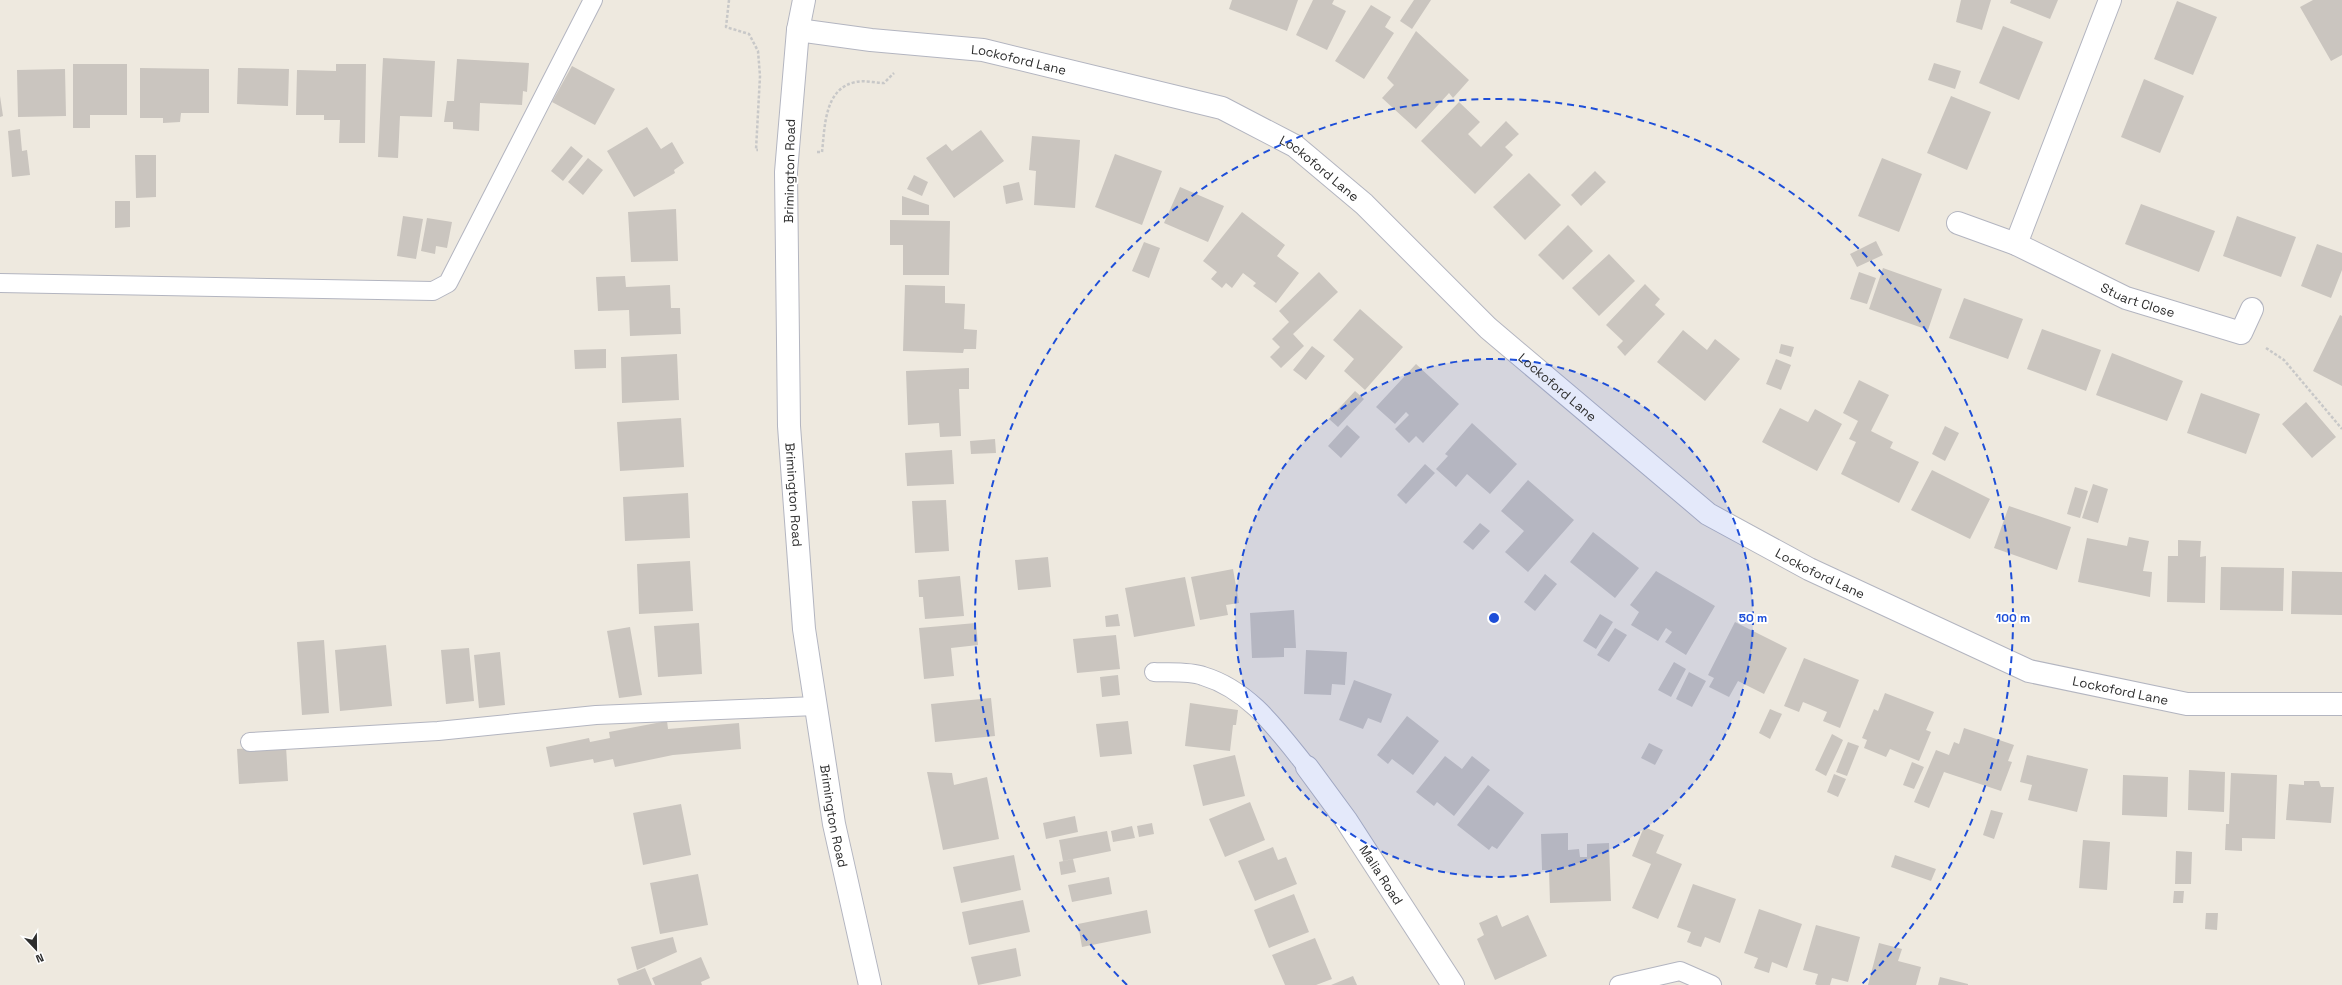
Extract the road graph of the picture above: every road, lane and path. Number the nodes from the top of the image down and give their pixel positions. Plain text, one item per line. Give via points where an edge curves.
1 (593, 0) edge
2 (730, 0) edge
3 (804, 0) edge
4 (2110, 0) edge
5 (798, 30) junction
6 (884, 83) dead end
7 (756, 150) dead end
8 (822, 152) dead end
9 (1958, 223) dead end
10 (2016, 244) junction
11 (0, 283) edge
12 (2252, 309) dead end
13 (2241, 333) junction
14 (2342, 430) edge
15 (1154, 672) dead end
16 (2342, 704) edge
17 (816, 706) junction
18 (250, 742) dead end
19 (1307, 768) joint
20 (870, 985) edge
21 (1453, 985) edge
22 (1619, 985) edge
23 (1712, 985) edge

1 - 11 lane via 448,283 434,291
2 - 7 path via 726,27 749,34 758,51 760,76
3 - 5 street, Brimington Road
4 - 10 street
5 - 16 street, Lockoford Lane via 871,40 983,50 1222,108 1295,146 1364,204 1488,328 1708,514 1809,569 2029,671 2187,704
5 - 17 street, Brimington Road via 786,172 789,426 804,629
6 - 8 path via 855,82 834,94 826,114
9 - 10 street, Stuart Close
10 - 13 street, Stuart Close via 2126,298
12 - 13 street
13 - 14 path via 2284,360
15 - 19 lane via 1202,675 1241,693 1272,723
17 - 18 lane via 596,716 438,731
17 - 20 street, Brimington Road via 834,824
19 - 21 street, Malia Road via 1346,820
22 - 23 lane via 1680,970

